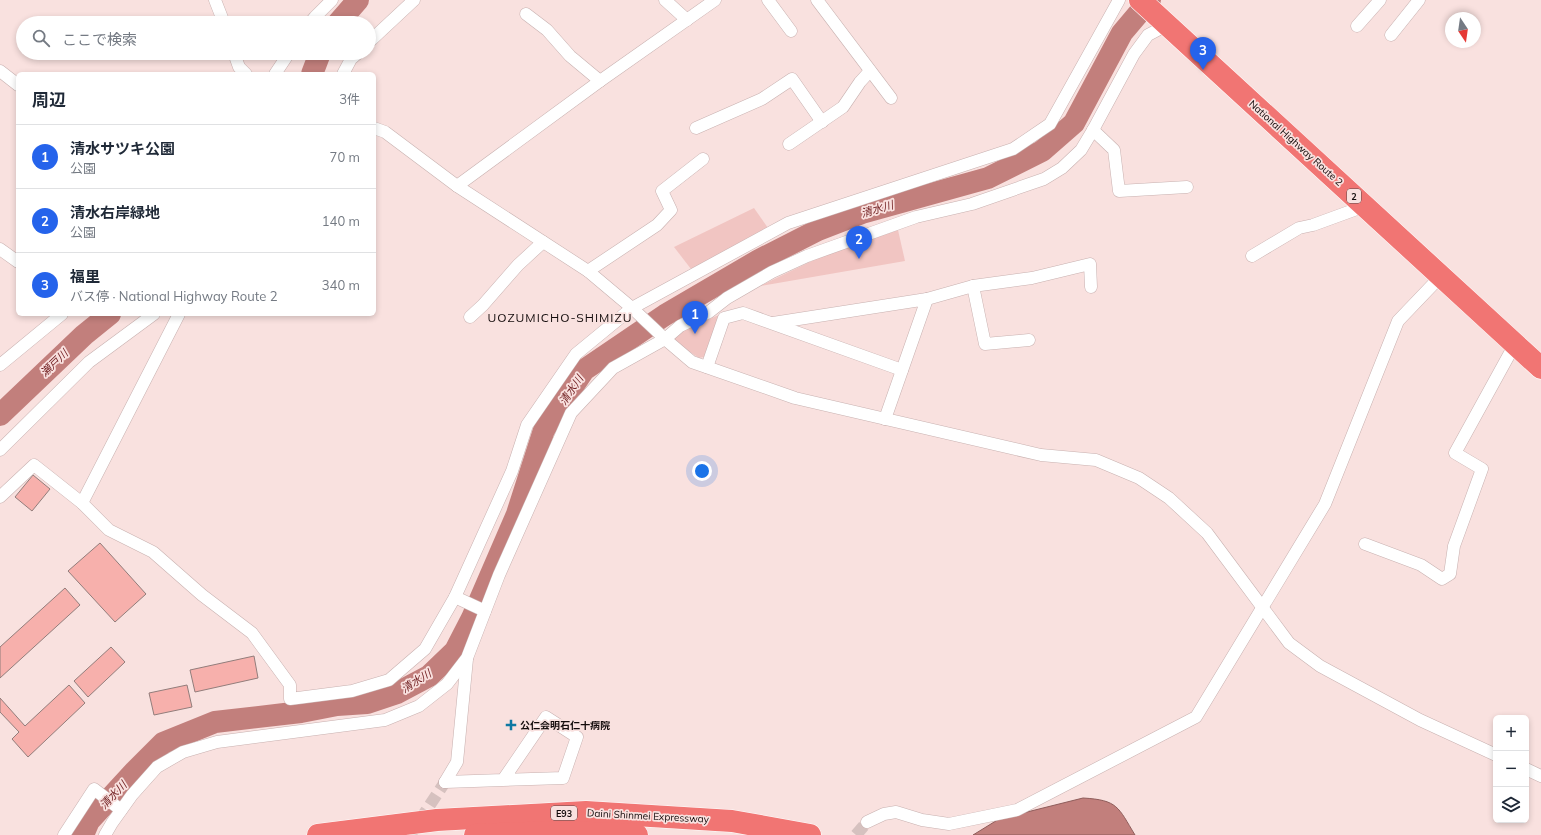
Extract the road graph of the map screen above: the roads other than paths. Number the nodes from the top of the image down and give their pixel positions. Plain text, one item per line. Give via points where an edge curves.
1 (216, 0) edge
2 (332, 0) edge
3 (414, 0) edge
4 (665, 0) edge
5 (715, 0) edge
6 (768, 0) edge
7 (817, 0) edge
8 (1119, 0) edge
9 (1140, 0) edge
10 (1380, 0) edge
11 (1419, 0) edge
12 (526, 14) dead end
13 (222, 16) edge
14 (317, 16) edge
15 (687, 20) junction
16 (1167, 25) junction
17 (1357, 26) dead end
18 (791, 31) dead end
19 (376, 35) edge
20 (1391, 35) dead end
21 (236, 60) edge
22 (284, 60) edge
23 (350, 60) edge
24 (0, 71) edge
25 (870, 71) junction
26 (244, 72) edge
27 (276, 72) edge
28 (344, 72) edge
29 (600, 81) junction
30 (16, 83) edge
31 (891, 98) dead end
32 (822, 122) junction
33 (696, 128) dead end
34 (376, 129) edge
35 (1093, 130) junction
36 (789, 144) dead end
37 (703, 159) dead end
38 (457, 186) junction
39 (1188, 187) dead end
40 (1365, 206) junction
41 (543, 242) junction
42 (0, 249) edge
43 (1252, 256) dead end
44 (16, 261) edge
45 (588, 271) junction
46 (1441, 276) junction
47 (973, 286) junction
48 (1092, 287) dead end
49 (927, 299) junction
50 (632, 308) junction
51 (60, 316) edge
52 (151, 316) edge
53 (178, 316) edge
54 (470, 317) dead end
55 (773, 323) junction
56 (665, 339) junction
57 (1029, 340) dead end
58 (1515, 344) junction
59 (0, 365) edge
60 (707, 367) junction
61 (1541, 368) edge
62 (902, 370) junction
63 (885, 419) junction
64 (0, 450) edge
65 (0, 496) edge
66 (82, 503) junction
67 (1365, 544) dead end
68 (455, 597) junction
69 (1263, 608) junction
70 (485, 611) junction
71 (467, 658) junction
72 (1493, 754) edge
73 (1529, 770) edge
74 (1541, 776) edge
75 (503, 780) junction
76 (121, 810) junction
77 (867, 822) tunnel mouth
78 (64, 835) edge
79 (105, 835) edge
80 (318, 835) edge
81 (475, 835) edge
82 (637, 835) edge
83 (810, 835) edge

1 - 13 street
2 - 14 street
3 - 19 street
4 - 15 street
5 - 15 street
6 - 18 street
7 - 25 street
8 - 50 street via 1050,124 1013,149 788,223
9 - 16 highway, National Highway Route 2 / 2
10 - 17 street
11 - 20 street
12 - 29 street via 547,30 570,56
15 - 29 street
16 - 35 street via 1148,34 1134,54
16 - 40 highway, National Highway Route 2 / 2
21 - 26 street
22 - 27 street
23 - 28 street
24 - 30 street
25 - 31 street
25 - 32 street via 843,108
29 - 38 street
32 - 33 street via 792,79 762,99
32 - 36 street
34 - 38 street via 385,132
35 - 39 street via 1114,150 1119,190
35 - 56 street via 1067,164 1044,179 972,204 916,218 807,256 772,272 727,298 709,312 680,326
37 - 45 street via 662,191 671,210 657,225
38 - 41 street
40 - 43 street via 1299,228
40 - 46 highway, National Highway Route 2 / 2
41 - 45 street
41 - 54 street
42 - 44 street
45 - 50 street
46 - 58 highway, National Highway Route 2 / 2
46 - 69 street via 1398,321 1325,504
47 - 48 street via 1032,278 1090,264
47 - 49 street
47 - 57 street via 985,344
49 - 55 street
49 - 62 street
50 - 56 street
50 - 68 street via 576,354 527,425 512,471
51 - 59 street
52 - 64 street via 89,362
53 - 66 street
55 - 60 street via 742,313 724,318
55 - 62 street
56 - 60 street via 692,362
56 - 70 street via 613,368 571,413
58 - 61 highway, National Highway Route 2 / 2
58 - 67 street via 1455,453 1482,469 1454,546 1450,574 1442,579 1421,565
60 - 63 street via 795,398
62 - 63 street
63 - 69 street via 1041,455 1096,460 1139,478 1169,498 1207,533
65 - 66 street via 34,465
66 - 68 street via 109,530 154,552 202,595 252,633 290,685 290,699 352,691 389,680 425,649
68 - 70 street
69 - 72 street via 1289,643 1320,666 1420,720
69 - 77 street via 1196,717 1017,810 949,824 922,820 896,812 884,814
70 - 71 street
71 - 75 street via 457,762 445,782
71 - 76 street via 447,684 419,706 385,720 217,742 184,752 157,767
73 - 74 street
75 - 75 street via 564,778 576,737 546,717
76 - 78 street via 94,789
76 - 79 street
80 - 83 highway, Daini Shinmei Expressway / E93 via 437,820 586,812 732,821
81 - 82 highway, Daini Shinmei Expressway / E93 via 593,832

